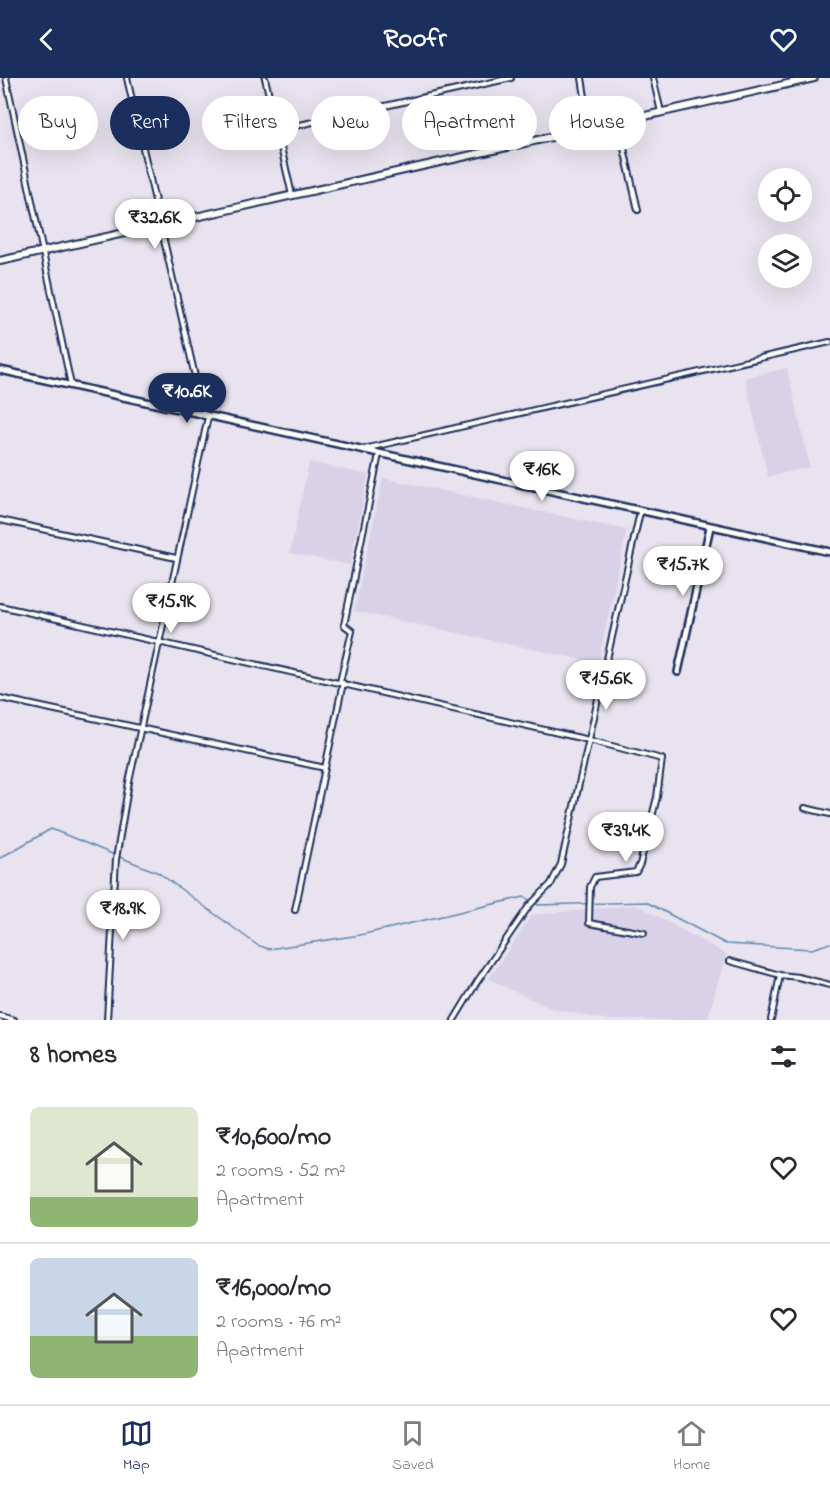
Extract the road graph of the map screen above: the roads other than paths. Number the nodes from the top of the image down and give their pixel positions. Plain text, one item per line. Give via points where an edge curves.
1 (6, 78) edge
2 (127, 78) edge
3 (265, 78) edge
4 (511, 78) edge
5 (582, 78) edge
6 (653, 78) edge
7 (814, 78) edge
8 (269, 96) edge
9 (585, 96) edge
10 (661, 112) junction
11 (646, 115) edge
12 (299, 125) edge
13 (549, 137) edge
14 (282, 150) edge
15 (624, 150) edge
16 (292, 195) junction
17 (638, 210) dead end
18 (160, 225) junction
19 (44, 252) junction
20 (0, 261) edge
21 (830, 342) edge
22 (0, 370) edge
23 (72, 386) junction
24 (206, 416) junction
25 (361, 450) junction
26 (379, 454) junction
27 (640, 512) junction
28 (0, 520) edge
29 (710, 527) junction
30 (830, 552) edge
31 (176, 558) junction
32 (0, 606) edge
33 (159, 642) junction
34 (678, 672) dead end
35 (342, 683) junction
36 (0, 698) edge
37 (140, 729) junction
38 (589, 740) junction
39 (325, 768) junction
40 (805, 808) dead end
41 (830, 814) edge
42 (295, 910) dead end
43 (644, 933) dead end
44 (730, 961) dead end
45 (780, 975) junction
46 (830, 985) edge
47 (0, 1016) edge
48 (14, 1020) edge
49 (107, 1020) edge
50 (454, 1020) edge
51 (771, 1020) edge

1 - 19 street
2 - 18 street
3 - 8 street
4 - 12 street
5 - 9 street
6 - 10 street
7 - 10 main road
10 - 11 main road
13 - 16 main road
14 - 16 street
15 - 17 street
16 - 18 main road
18 - 19 main road
18 - 24 street
19 - 20 main road
19 - 23 street
21 - 25 street
22 - 23 street
23 - 24 street
24 - 25 street
24 - 31 street
25 - 26 street
26 - 27 street
26 - 35 street via 344,625 352,631
27 - 29 street
27 - 38 street
28 - 31 street
29 - 30 street
29 - 34 street
31 - 33 street
32 - 33 street
33 - 35 street
33 - 37 street
35 - 38 street
35 - 39 street
36 - 37 street
37 - 39 street
37 - 49 street via 116,859
38 - 43 street via 662,759 657,797 636,872 595,877 590,886 589,923
38 - 50 street via 561,864
39 - 42 street
40 - 41 street
44 - 45 street
45 - 46 street
45 - 51 street
47 - 48 street

